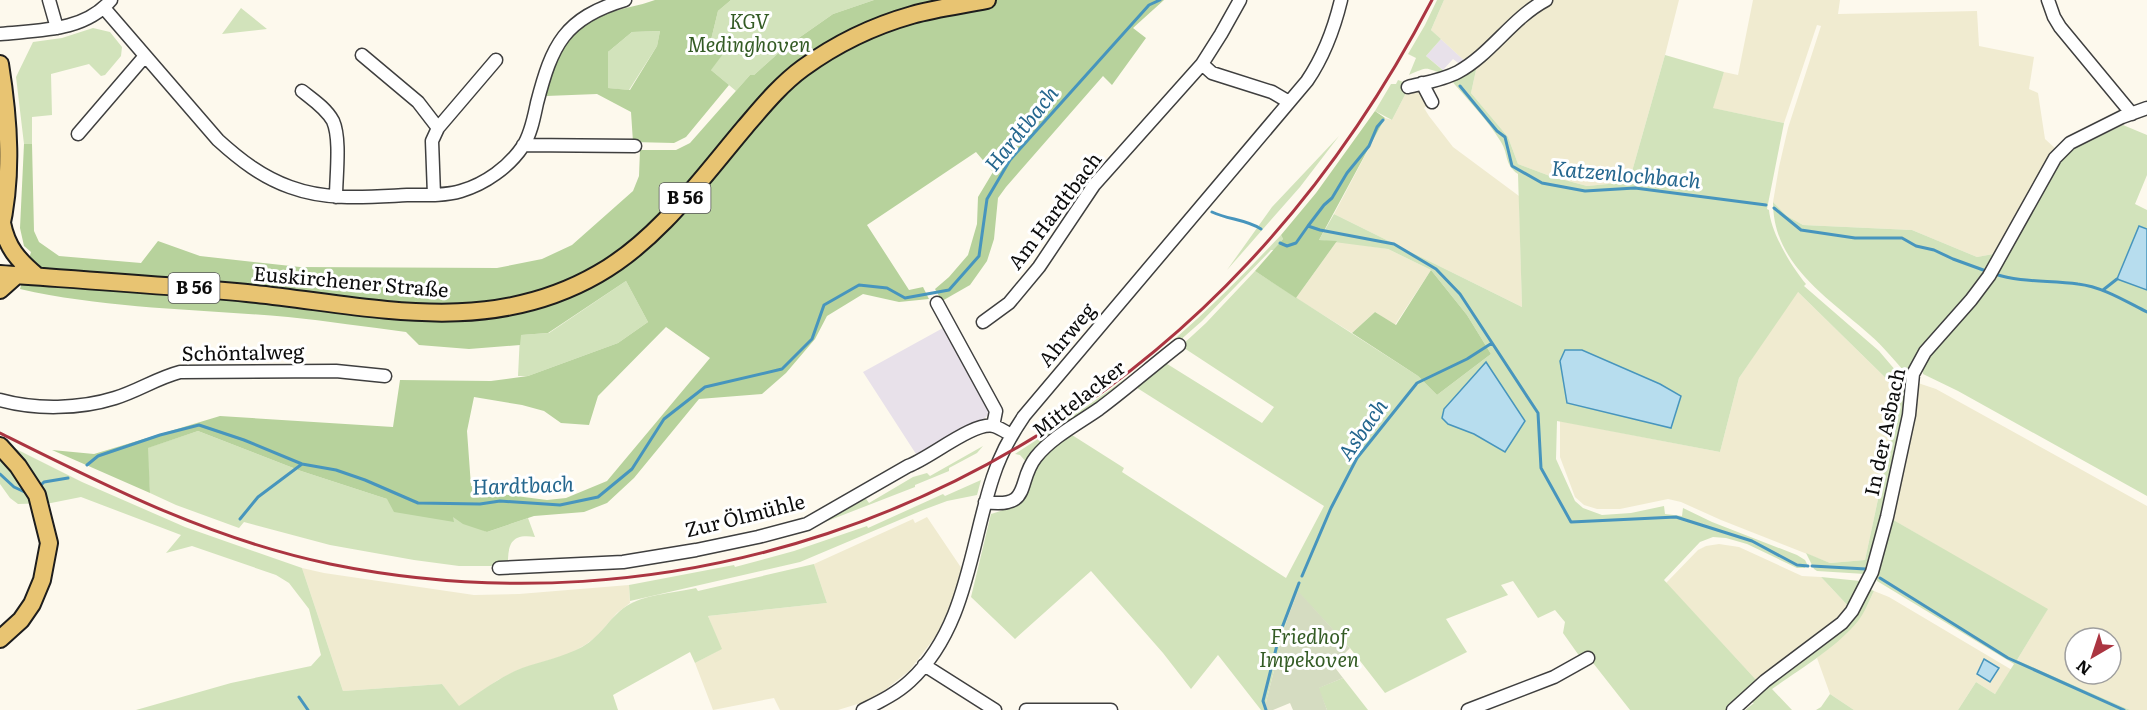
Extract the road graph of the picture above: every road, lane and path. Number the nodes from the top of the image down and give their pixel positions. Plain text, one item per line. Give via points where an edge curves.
1 (49, 0) edge
2 (625, 0) edge
3 (987, 0) edge
4 (1240, 0) edge
5 (1341, 0) edge
6 (1546, 0) edge
7 (2048, 0) edge
8 (107, 4) edge
9 (57, 28) junction
10 (0, 34) edge
11 (362, 55) dead end
12 (145, 56) junction
13 (496, 60) dead end
14 (0, 64) edge
15 (1202, 64) junction
16 (1422, 83) junction
17 (1407, 87) dead end
18 (302, 91) dead end
19 (1289, 102) junction
20 (1432, 102) dead end
21 (2147, 108) edge
22 (2132, 114) junction
23 (438, 128) junction
24 (78, 134) dead end
25 (524, 145) junction
26 (635, 146) dead end
27 (434, 195) junction
28 (336, 197) junction
29 (1, 227) edge
30 (0, 274) edge
31 (18, 274) junction
32 (38, 276) junction
33 (0, 290) edge
34 (937, 303) dead end
35 (983, 322) dead end
36 (1179, 345) dead end
37 (385, 376) dead end
38 (0, 400) edge
39 (993, 426) junction
40 (1011, 435) junction
41 (0, 447) edge
42 (985, 502) junction
43 (499, 567) dead end
44 (0, 639) edge
45 (1588, 658) dead end
46 (924, 665) junction
47 (864, 710) edge
48 (995, 710) edge
49 (1026, 710) edge
50 (1111, 710) edge
51 (1468, 710) edge
52 (1733, 710) edge

1 - 9 street
2 - 25 street via 585,16 557,44 546,67
3 - 32 main road, Euskirchener Straße / B 56 via 912,15 833,48 770,98 644,241 599,274 539,300 482,312 422,313 250,293
4 - 15 street, Am Hardtbach
5 - 19 street, Ahrweg via 1321,60
6 - 16 street via 1459,72
7 - 22 street via 2060,27
8 - 9 street via 85,20
8 - 12 street
9 - 10 street
11 - 23 street via 418,102
12 - 24 street
12 - 28 street via 239,159 261,175 290,187
13 - 23 street
14 - 29 main road via 9,141
15 - 19 street via 1212,73 1272,92
15 - 35 street, Am Hardtbach via 1094,185 1039,267 1009,303
16 - 17 street
16 - 20 street
18 - 28 street via 332,119 336,132
19 - 40 street, Ahrweg
21 - 22 street, In der Asbach
22 - 52 street, In der Asbach via 2070,143 2060,152 1989,276 1913,374 1909,416 1887,517 1872,572 1848,617
23 - 27 street via 432,141
25 - 26 street
25 - 27 street via 487,180 460,191
27 - 28 street
29 - 32 main road via 13,254
30 - 31 main road, Euskirchener Straße / B 56
31 - 32 main road, Euskirchener Straße / B 56
31 - 33 main road
34 - 39 street via 996,411
36 - 42 street, Mittelacker via 1036,457 1020,495 1001,505
37 - 38 street, Schöntalweg via 336,371 180,372 162,376 114,399 69,407 16,405
39 - 40 street
39 - 43 street, Zur Ölmühle via 965,434 807,524 696,550 622,562
40 - 42 street, Ahrweg
41 - 44 main road via 37,495 50,543 32,604
42 - 46 street, Ahrweg via 953,619
45 - 51 street via 1554,677
46 - 47 street, Ahrweg via 900,690
46 - 48 street
49 - 50 street

